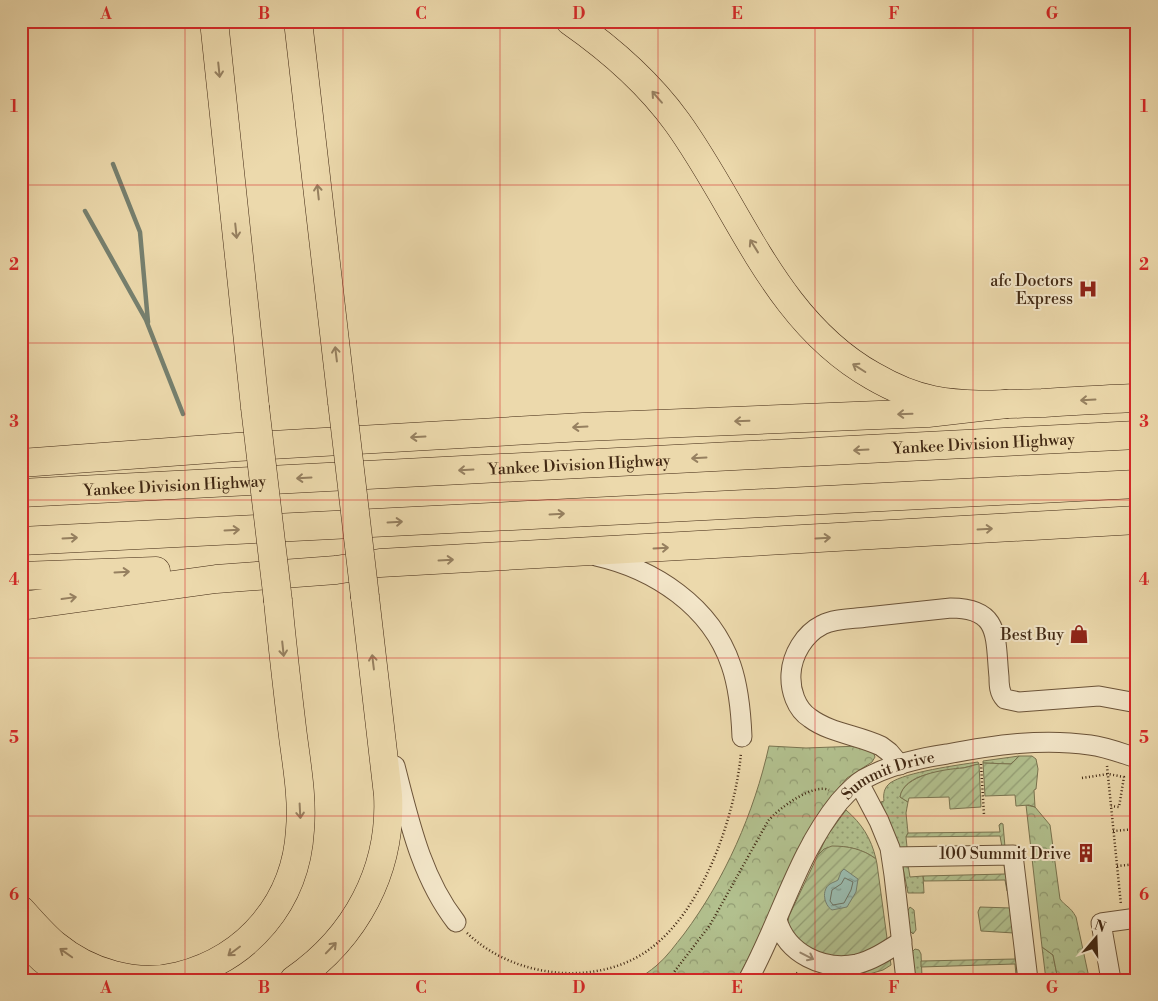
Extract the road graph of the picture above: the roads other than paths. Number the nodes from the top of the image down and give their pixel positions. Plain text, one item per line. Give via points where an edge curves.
1 (214, 21) edge
2 (298, 21) edge
3 (570, 21) edge
4 (1137, 398) edge
5 (1006, 404) junction
6 (1137, 435) edge
7 (21, 463) edge
8 (1137, 484) edge
9 (21, 493) edge
10 (1137, 520) edge
11 (21, 541) edge
12 (566, 553) junction
13 (380, 563) junction
14 (21, 576) edge
15 (21, 606) edge
16 (377, 699) junction
17 (1137, 703) edge
18 (742, 737) road end
19 (1137, 758) edge
20 (900, 765) junction
21 (859, 783) junction
22 (892, 857) junction
23 (21, 910) edge
24 (1137, 918) edge
25 (777, 920) junction
26 (456, 922) road end
27 (21, 938) edge
28 (902, 941) junction
29 (69, 980) edge
30 (294, 980) edge
31 (748, 980) edge
32 (906, 980) edge
33 (1028, 980) edge
34 (1111, 980) edge

1 -> 23 highway, bridge via 300,798 297,856 278,904 237,950 213,964 175,977 142,979 110,974 74,959 54,944
16 -> 2 highway, bridge
5 -> 3 highway via 961,404 906,391 858,367 824,341 784,294 667,110 620,60
4 -> 5 highway
5 -> 7 highway via 928,413 583,427
6 -> 9 highway, Yankee Division Highway
11 -> 8 highway
12 -> 10 highway
13 -> 12 highway
12 - 18 street via 592,555 642,571 672,588 691,605 714,633 731,665
14 -> 13 highway via 337,561
15 -> 13 highway via 216,579 336,570
16 - 26 street via 422,859 442,902
30 -> 16 highway via 323,957 350,926 365,903 381,863 389,807
17 - 20 street via 1099,696 1019,702 1005,699 1000,689 994,630 988,620 967,609 950,608 822,625 804,640 793,661 792,687 798,705 817,723 881,746
19 - 20 street, Summit Drive via 1090,745 1033,742 960,751
20 - 21 street, Summit Drive
21 - 22 street via 884,830
21 - 25 street, Summit Drive via 840,801 824,824
22 - 28 street
22 - 33 street via 1013,855
24 - 34 street via 1101,923
25 -> 28 street via 794,949 816,961 833,964 849,965 864,961
25 - 31 street, Summit Drive
27 - 29 highway
28 - 32 street

